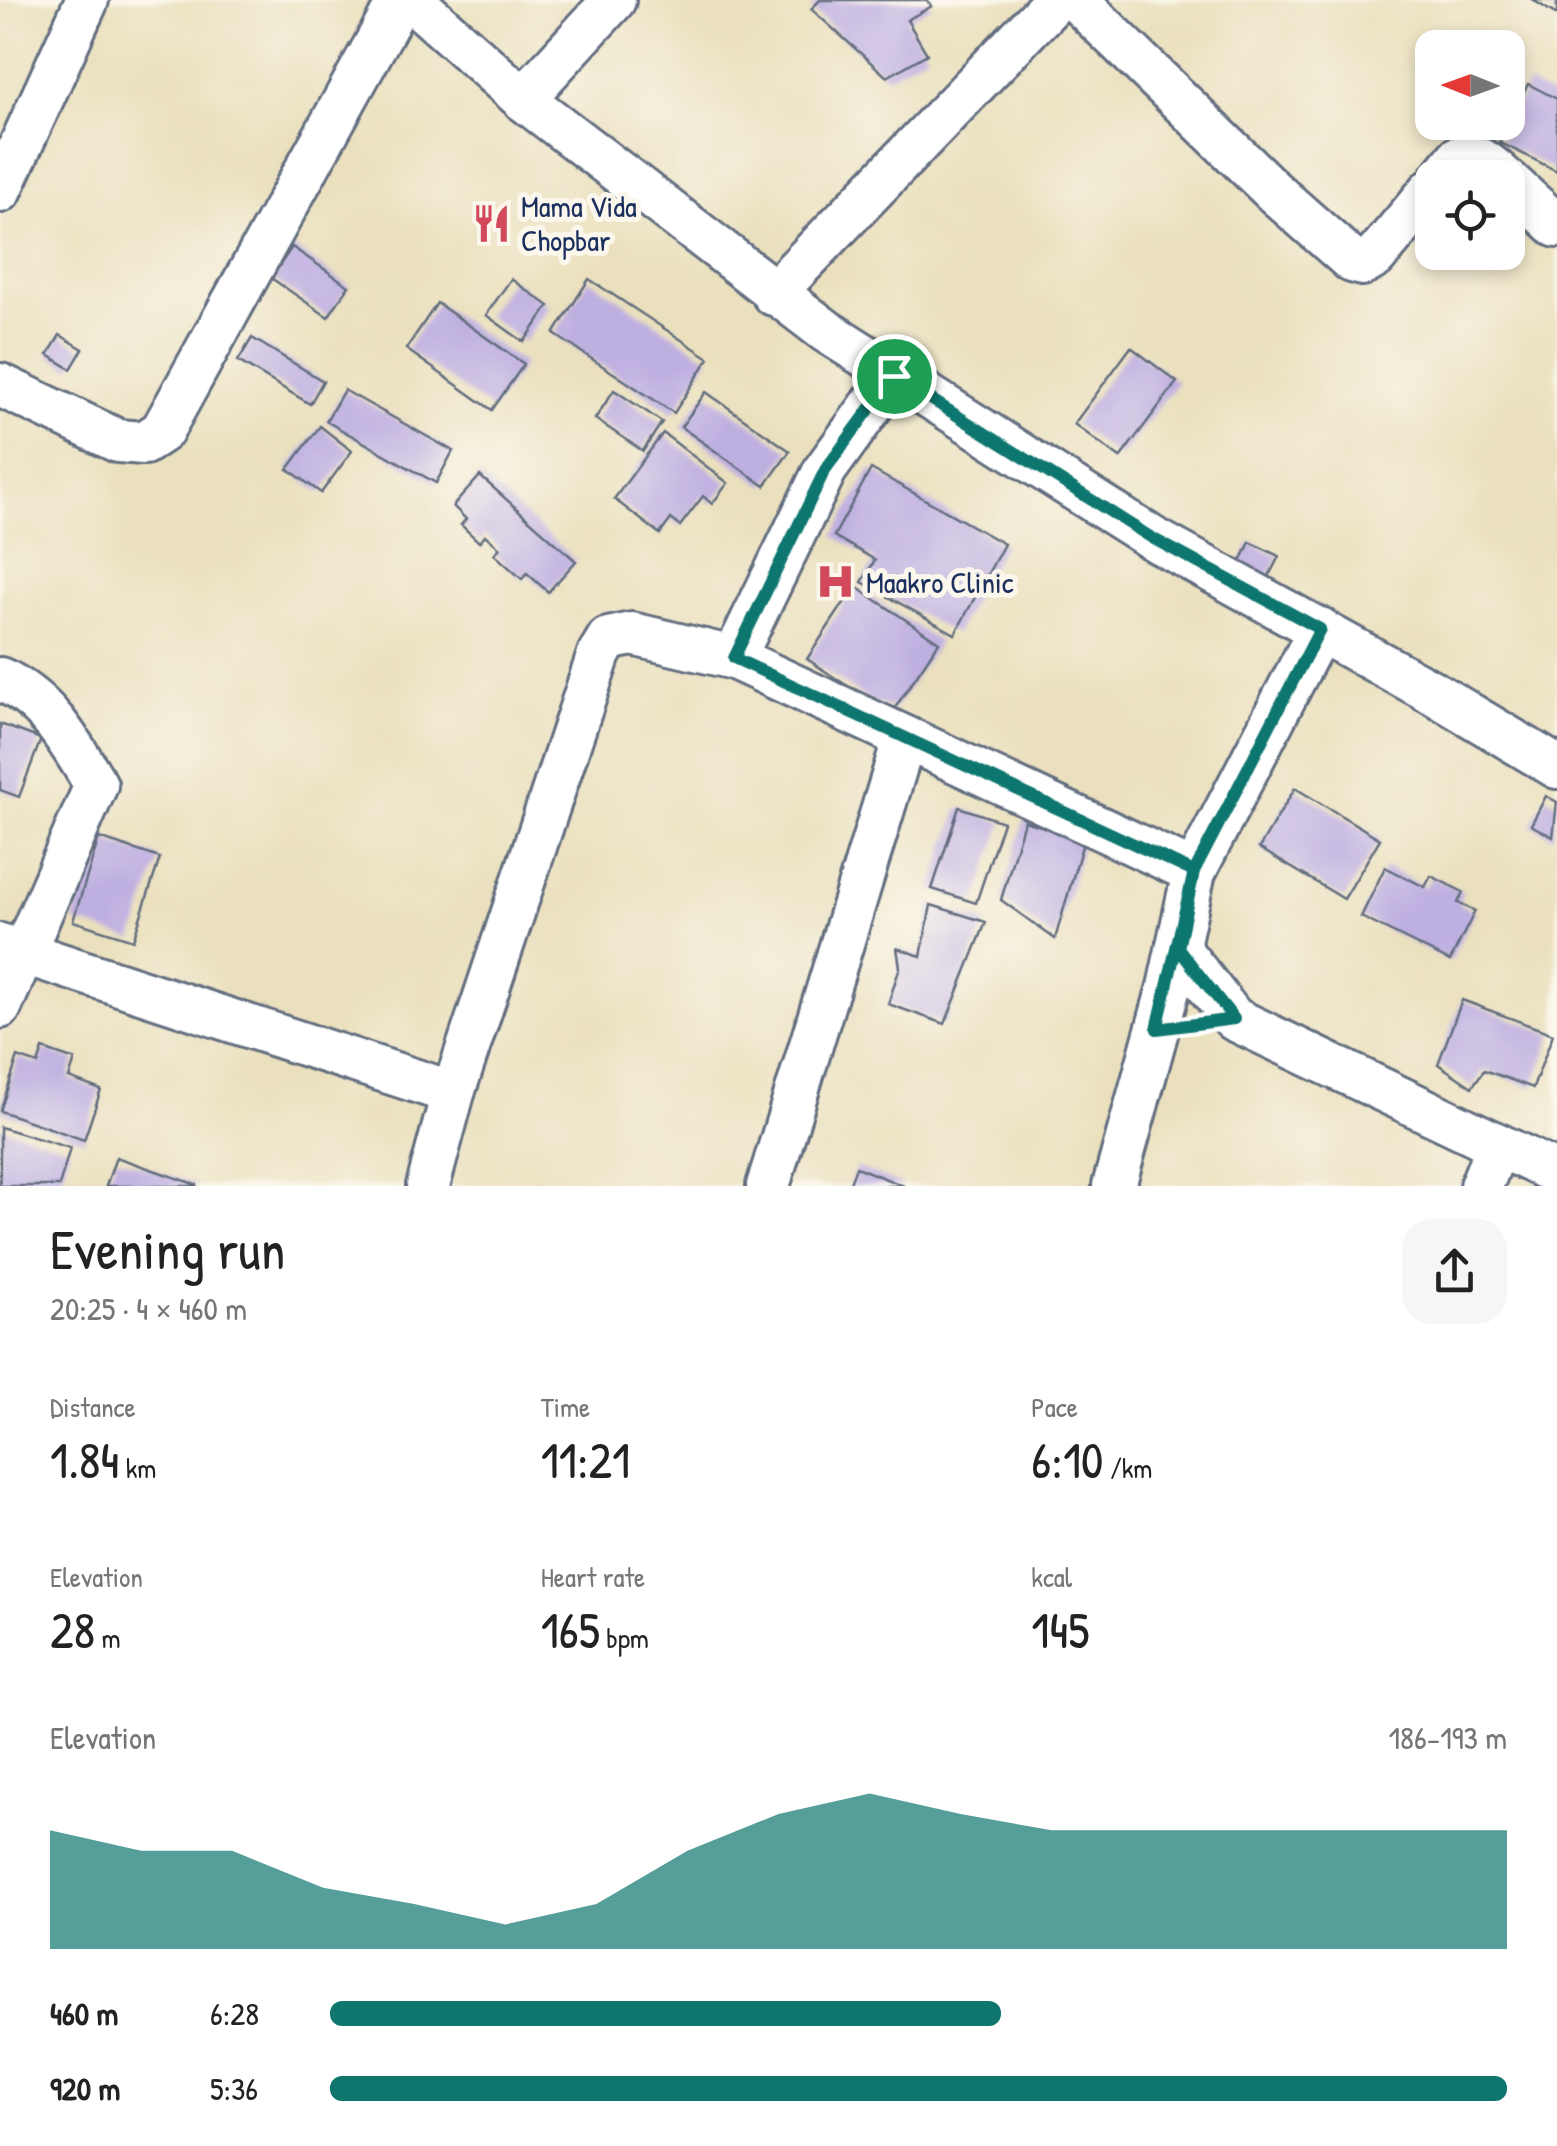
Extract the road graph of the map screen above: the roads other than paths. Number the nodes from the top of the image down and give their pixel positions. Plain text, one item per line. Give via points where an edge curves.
1 (87, 0) edge
2 (400, 0) edge
3 (412, 0) edge
4 (614, 0) edge
5 (1056, 0) edge
6 (1076, 0) edge
7 (524, 98) junction
8 (15, 124) edge
9 (1456, 160) edge
10 (1482, 160) edge
11 (0, 191) edge
12 (1525, 197) edge
13 (1415, 209) edge
14 (1557, 226) edge
15 (773, 294) junction
16 (894, 376) junction
17 (0, 386) edge
18 (1320, 629) junction
19 (734, 658) junction
20 (0, 679) edge
21 (904, 740) junction
22 (1557, 767) edge
23 (1194, 872) junction
24 (1178, 948) junction
25 (10, 949) edge
26 (0, 1007) edge
27 (1234, 1019) junction
28 (1157, 1029) junction
29 (454, 1093) junction
30 (1489, 1167) edge
31 (1557, 1173) edge
32 (428, 1186) edge
33 (768, 1186) edge
34 (1114, 1186) edge

1 - 8 street
2 - 17 street via 162,431 144,443 118,441
3 - 7 street
4 - 7 street
5 - 15 street
6 - 13 street via 1352,261 1375,257
7 - 15 street
8 - 11 street
9 - 10 street
12 - 14 street
15 - 16 street
16 - 18 street via 1152,538
16 - 19 street via 825,470
18 - 22 street
18 - 23 street
19 - 21 street
19 - 29 street via 632,634 608,639
20 - 25 street via 47,711 96,785
21 - 23 street
21 - 33 street
23 - 24 street
24 - 27 street
24 - 28 street
25 - 26 street
25 - 29 street
27 - 28 street
27 - 30 street
28 - 34 street
29 - 32 street
30 - 31 street

